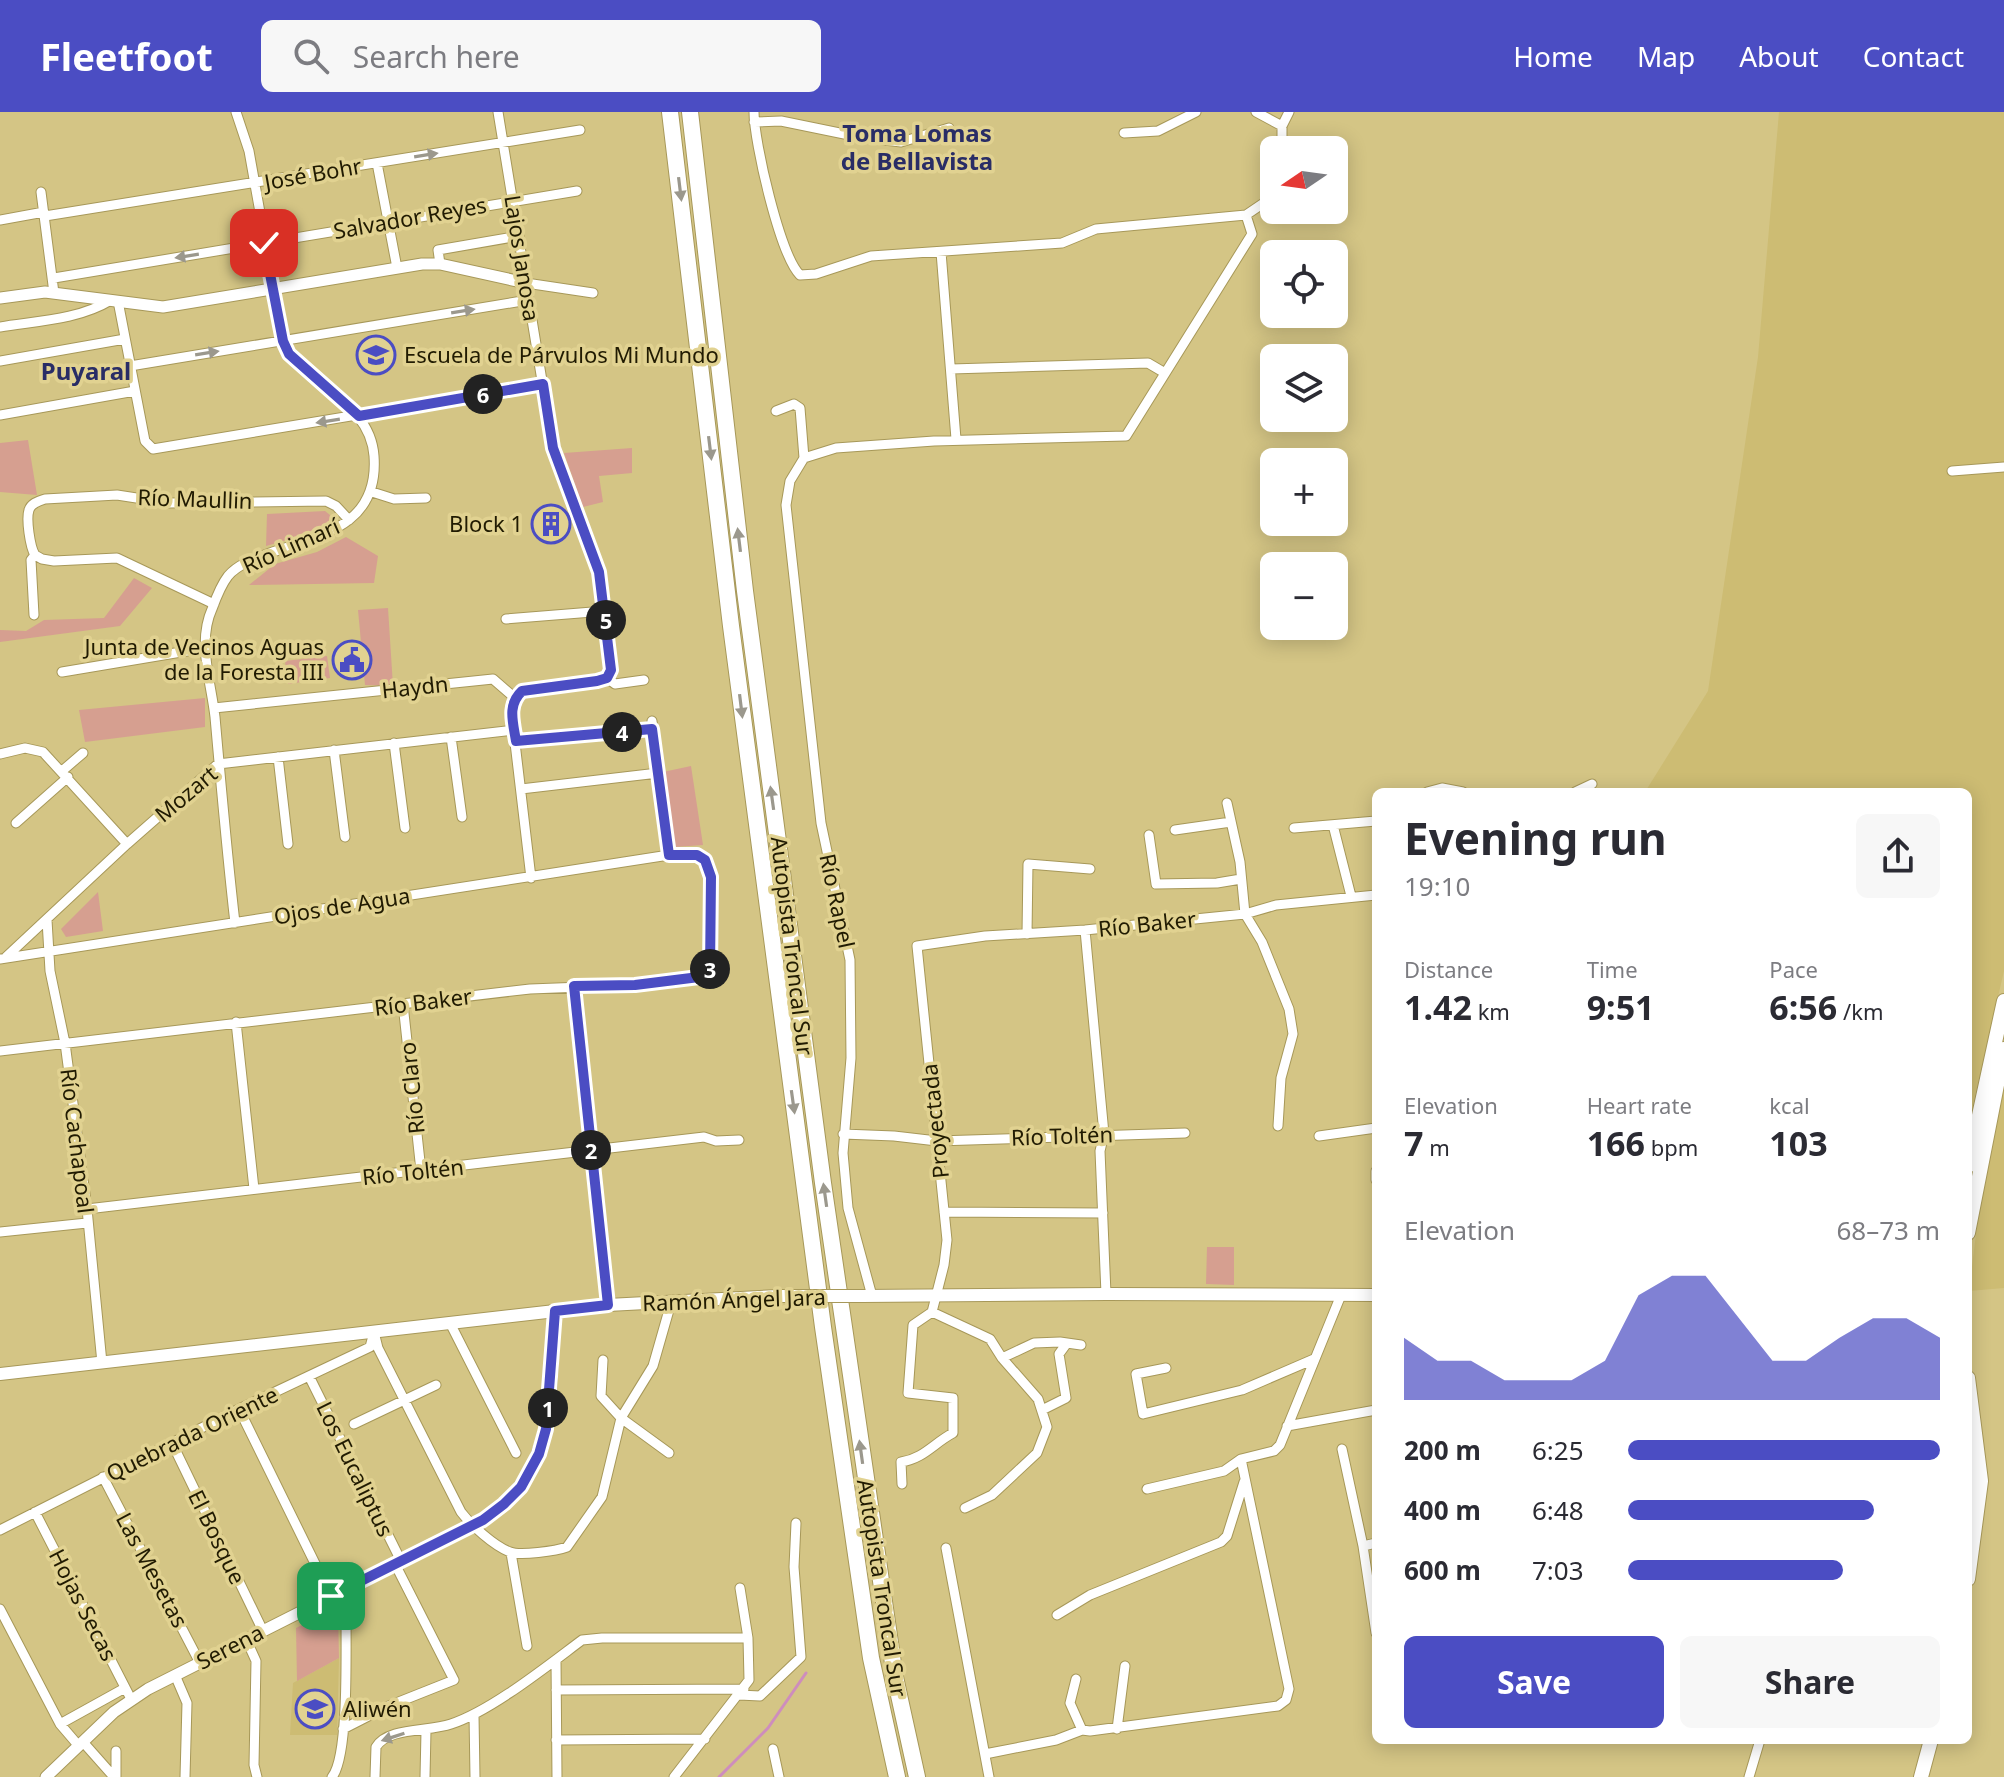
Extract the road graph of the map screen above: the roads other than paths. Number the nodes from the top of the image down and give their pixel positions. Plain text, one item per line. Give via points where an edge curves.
1 (236, 112) edge
2 (670, 112) edge
3 (690, 112) edge
4 (1196, 112) edge
5 (1256, 112) edge
6 (1289, 112) edge
7 (499, 114) edge
8 (754, 117) edge
9 (1282, 126) junction
10 (949, 128) dead end
11 (580, 130) dead end
12 (1124, 133) dead end
13 (1282, 136) edge
14 (503, 142) junction
15 (377, 163) junction
16 (254, 184) junction
17 (577, 191) dead end
18 (41, 192) dead end
19 (513, 201) junction
20 (1260, 206) edge
21 (45, 214) junction
22 (1246, 215) junction
23 (0, 220) edge
24 (388, 222) junction
25 (519, 236) junction
26 (264, 243) junction
27 (941, 252) junction
28 (440, 264) junction
29 (397, 268) junction
30 (54, 278) junction
31 (526, 283) junction
32 (273, 288) junction
33 (54, 293) junction
34 (593, 293) dead end
35 (0, 298) edge
36 (528, 300) junction
37 (114, 301) junction
38 (0, 327) edge
39 (125, 339) junction
40 (283, 341) junction
41 (0, 361) edge
42 (130, 366) junction
43 (951, 369) junction
44 (1165, 373) junction
45 (543, 384) junction
46 (135, 391) junction
47 (776, 411) dead end
48 (0, 415) edge
49 (359, 416) junction
50 (956, 439) junction
51 (804, 458) junction
52 (2004, 467) edge
53 (1952, 471) dead end
54 (372, 492) junction
55 (426, 498) dead end
56 (349, 520) junction
57 (35, 555) junction
58 (214, 604) junction
59 (605, 611) junction
60 (34, 615) dead end
61 (506, 619) dead end
62 (205, 648) junction
63 (62, 672) dead end
64 (607, 678) junction
65 (644, 680) dead end
66 (515, 698) junction
67 (214, 708) junction
68 (515, 735) junction
69 (451, 737) junction
70 (394, 743) junction
71 (334, 750) junction
72 (83, 753) dead end
73 (0, 754) edge
74 (278, 757) junction
75 (218, 764) junction
76 (658, 773) junction
77 (65, 774) junction
78 (1592, 784) dead end
79 (1584, 788) edge
80 (521, 789) junction
81 (1227, 803) dead end
82 (462, 817) dead end
83 (1372, 821) edge
84 (1231, 822) junction
85 (16, 823) dead end
86 (1333, 825) junction
87 (405, 828) dead end
88 (1294, 828) dead end
89 (1175, 830) dead end
90 (1149, 835) dead end
91 (345, 837) dead end
92 (127, 844) junction
93 (288, 844) dead end
94 (684, 854) joint
95 (669, 855) junction
96 (1090, 869) dead end
97 (531, 878) junction
98 (1241, 879) junction
99 (1372, 895) edge
100 (1351, 896) junction
101 (1245, 914) junction
102 (47, 920) junction
103 (235, 923) junction
104 (1085, 930) junction
105 (1027, 934) junction
106 (917, 946) joint
107 (50, 952) junction
108 (2, 958) edge
109 (574, 986) junction
110 (2004, 1001) edge
111 (403, 1004) junction
112 (236, 1022) junction
113 (65, 1043) junction
114 (2004, 1049) edge
115 (0, 1051) edge
116 (1278, 1126) dead end
117 (1372, 1129) edge
118 (1185, 1133) dead end
119 (843, 1134) junction
120 (1104, 1134) junction
121 (1319, 1136) dead end
122 (739, 1140) dead end
123 (937, 1141) junction
124 (1972, 1148) edge
125 (591, 1151) junction
126 (421, 1171) junction
127 (254, 1189) junction
128 (87, 1209) junction
129 (944, 1212) junction
130 (1103, 1213) junction
131 (1972, 1213) edge
132 (87, 1223) junction
133 (0, 1232) edge
134 (1106, 1294) junction
135 (937, 1295) junction
136 (1341, 1295) junction
137 (1372, 1295) edge
138 (867, 1296) junction
139 (671, 1303) junction
140 (608, 1305) junction
141 (555, 1311) junction
142 (932, 1312) junction
143 (450, 1323) junction
144 (374, 1332) junction
145 (1067, 1343) junction
146 (1081, 1345) dead end
147 (1002, 1358) junction
148 (1314, 1359) junction
149 (603, 1360) dead end
150 (102, 1363) junction
151 (1166, 1368) dead end
152 (0, 1374) edge
153 (309, 1376) junction
154 (436, 1385) dead end
155 (406, 1399) junction
156 (239, 1409) junction
157 (1042, 1410) junction
158 (1972, 1410) edge
159 (1372, 1411) edge
160 (621, 1418) junction
161 (354, 1424) dead end
162 (1287, 1426) junction
163 (172, 1443) junction
164 (1342, 1449) dead end
165 (516, 1453) dead end
166 (669, 1453) dead end
167 (1241, 1459) junction
168 (103, 1477) junction
169 (1244, 1481) junction
170 (902, 1484) dead end
171 (1147, 1489) dead end
172 (965, 1508) dead end
173 (35, 1512) junction
174 (796, 1523) dead end
175 (471, 1526) junction
176 (0, 1530) edge
177 (1372, 1544) edge
178 (1363, 1546) junction
179 (946, 1548) dead end
180 (1972, 1549) edge
181 (511, 1553) junction
182 (398, 1563) junction
183 (740, 1588) dead end
184 (346, 1589) junction
185 (331, 1596) junction
186 (1372, 1606) edge
187 (0, 1609) edge
188 (1057, 1615) dead end
189 (263, 1631) junction
190 (748, 1638) junction
191 (246, 1639) junction
192 (527, 1646) dead end
193 (556, 1660) junction
194 (200, 1663) junction
195 (1125, 1666) dead end
196 (175, 1675) junction
197 (1076, 1679) dead end
198 (556, 1690) junction
199 (742, 1692) junction
200 (128, 1694) junction
201 (474, 1715) junction
202 (60, 1724) junction
203 (343, 1729) junction
204 (1117, 1729) junction
205 (1082, 1730) junction
206 (426, 1731) junction
207 (705, 1739) junction
208 (556, 1740) junction
209 (80, 1744) junction
210 (1759, 1744) edge
211 (1930, 1744) edge
212 (773, 1749) dead end
213 (116, 1751) dead end
214 (985, 1754) junction
215 (46, 1777) edge
216 (115, 1777) edge
217 (185, 1777) edge
218 (257, 1777) edge
219 (332, 1777) edge
220 (375, 1777) edge
221 (425, 1777) edge
222 (475, 1777) edge
223 (557, 1777) edge
224 (674, 1777) edge
225 (779, 1777) edge
226 (897, 1777) edge
227 (917, 1777) edge
228 (989, 1777) edge
229 (1749, 1777) edge
230 (1921, 1777) edge

1 - 16 street
2 -> 226 highway, Autopista Troncal Sur via 823,1327 866,1633
227 -> 3 highway, Autopista Troncal Sur via 895,1677 827,1213 745,591
4 - 12 street via 1158,131
5 - 9 street
6 - 9 street
7 - 14 street, Lajos Janosa
8 - 10 street via 901,142
8 - 27 street via 784,242 800,275 871,256
9 - 13 street
11 - 14 street, José Bohr
15 -> 14 street, José Bohr
14 - 19 street, Lajos Janosa
15 - 16 street, José Bohr
15 - 24 street
16 - 21 street, José Bohr
16 - 26 street
17 - 19 street, Salvador Reyes
18 - 21 street
19 - 24 street, Salvador Reyes
19 - 25 street, Lajos Janosa
20 - 22 street
21 - 23 street, José Bohr
21 - 30 street
22 - 27 street via 1096,229 1062,243
22 - 44 street via 1252,234
24 - 26 street, Salvador Reyes
24 - 29 street
25 - 28 street via 438,250
25 - 31 street, Lajos Janosa
26 -> 30 street, Salvador Reyes
26 - 32 street
27 - 43 street
28 - 29 street
28 - 31 street
29 - 32 street
30 - 33 street
31 - 34 street
31 - 36 street, Lajos Janosa
32 - 37 street via 163,307
32 - 40 street
33 - 35 street
33 - 37 street
40 -> 36 street
36 - 45 street, Lajos Janosa
37 - 38 street via 85,312
37 - 39 street
39 - 41 street
39 - 42 street
42 -> 40 street
40 - 49 street via 295,361
42 - 46 street
43 - 44 street via 1148,363
43 - 50 street
44 - 50 street via 1126,436
45 - 49 street
45 - 59 street, Lajos Janosa via 553,448 599,572
46 - 48 street
49 -> 46 street via 153,449
47 - 51 street via 794,404 800,408
49 - 54 street via 370,432
50 - 51 street via 836,448
51 - 119 street, Río Rapel via 790,481 786,505 821,823 850,960 851,1058
52 - 53 street
54 - 55 street via 394,499
54 - 56 street, Río Limarí
56 - 57 street, Río Maullin via 326,501 169,503 117,495 45,499 29,510
56 - 58 street, Río Limarí via 250,560 229,575
57 - 58 street via 54,561 117,558
57 - 60 street
58 - 62 street, Río Limarí
59 - 61 street
59 - 64 street, Lajos Janosa via 611,670
62 - 63 street
62 - 67 street, Río Limarí
64 - 65 street via 615,684
64 - 66 street via 522,691
66 - 67 street, Haydn via 493,679
66 - 68 street
67 - 75 street, Río Limarí
68 - 69 street, Mozart
68 - 76 street, Mozart via 652,725
68 - 80 street
69 - 70 street, Mozart
69 - 82 street
70 - 71 street, Mozart
70 - 87 street
71 - 74 street, Mozart
71 - 91 street
72 - 77 street
73 - 77 street via 35,749
74 - 75 street, Mozart
74 - 93 street
75 - 92 street, Mozart
75 - 103 street, Río Limarí
76 - 80 street
76 - 95 street
77 - 85 street
77 - 92 street
78 - 79 street
80 - 97 street
81 - 84 street
83 - 86 street
84 - 89 street
84 - 98 street
86 - 88 street
86 - 100 street
90 - 98 street via 1156,884
92 - 102 street, Mozart
94 - 95 street, Ojos de Agua
94 - 109 street, Río Baker via 697,855 709,867 707,976
95 - 97 street, Ojos de Agua
96 - 105 street via 1028,864
97 - 103 street, Ojos de Agua
98 - 101 street
99 - 100 street, Río Baker
100 - 101 street, Río Baker
101 - 104 street, Río Baker
101 - 116 street via 1289,1009 1293,1034 1281,1078
102 - 107 street, Río Cachapoal
102 - 108 street, Mozart
103 - 107 street, Ojos de Agua
104 - 105 street, Río Baker
104 - 120 street
105 - 106 street, Río Baker
106 - 123 street, Proyectada
107 - 108 street, Ojos de Agua
107 - 113 street, Río Cachapoal
109 - 111 street, Río Baker
109 - 125 street
110 - 124 main road
111 - 112 street, Río Baker
111 - 126 street, Río Claro
112 - 113 street, Río Baker
112 - 127 street
113 - 115 street, Río Baker
113 - 128 street, Río Cachapoal
114 - 131 main road
117 - 121 street
118 - 120 street, Río Toltén
119 - 123 street, Río Toltén
119 - 138 street, Río Rapel via 848,1208
120 - 123 street, Río Toltén
120 - 130 street
122 - 125 street, Río Toltén via 704,1137
123 - 129 street, Proyectada
125 - 126 street, Río Toltén
125 - 140 street
126 - 127 street, Río Toltén
127 - 128 street, Río Toltén
128 - 132 street, Río Cachapoal
129 - 130 street
129 - 135 street, Proyectada via 947,1240
130 - 134 street
132 - 133 street
132 - 150 street, Río Cachapoal
134 - 135 main road, Ramón Ángel Jara
134 - 136 main road, Ramón Ángel Jara
135 - 138 main road, Ramón Ángel Jara
135 - 142 street, Proyectada
136 - 137 main road, Ramón Ángel Jara
136 - 148 street
138 - 139 main road, Ramón Ángel Jara, bridge
139 - 140 main road, Ramón Ángel Jara
139 - 160 street via 653,1366
140 - 141 main road, Ramón Ángel Jara
141 - 143 main road, Ramón Ángel Jara
141 - 175 street, Serena via 548,1416 539,1454 513,1496
142 - 147 street via 990,1339
142 - 170 street, Proyectada via 913,1325 908,1393 953,1398 953,1433 918,1460 901,1462
143 - 144 main road, Ramón Ángel Jara
143 - 165 street
144 - 150 main road, Ramón Ángel Jara
144 - 153 street, Quebrada Oriente via 370,1347
144 - 155 street
145 - 146 street
145 - 147 street via 1034,1343
145 - 157 street via 1059,1354 1066,1398
147 - 157 street
148 - 151 street via 1242,1390 1143,1414 1136,1374
148 - 162 street
149 - 160 street via 601,1396
150 - 152 main road, Ramón Ángel Jara
153 - 156 street, Quebrada Oriente
153 - 182 street, Los Eucaliptus
154 - 155 street
155 - 161 street
155 - 175 street
156 - 163 street, Quebrada Oriente
156 - 185 street
157 - 172 street via 1047,1427 1037,1453 992,1495
158 - 180 main road via 1981,1481
159 - 162 street
160 - 166 street
160 - 181 street via 602,1497 567,1547
162 - 167 street via 1274,1451
163 - 168 street, Quebrada Oriente
163 - 189 street, El Bosque
164 - 178 street
167 - 169 street
167 - 171 street via 1224,1471
168 - 173 street, Quebrada Oriente
168 - 194 street, Las Mesetas
169 - 188 street via 1221,1542 1090,1595
169 - 204 street via 1289,1689 1286,1700 1278,1706
173 - 176 street, Quebrada Oriente
173 - 200 street, Hojas Secas
174 - 199 street via 801,1657 760,1696
175 - 181 street
175 - 182 street, Serena
177 - 178 street
178 - 186 street
179 - 214 street
181 - 192 street
182 - 184 street, Serena
182 - 203 street, Los Eucaliptus via 454,1680
183 - 190 street
184 - 185 street, Serena
184 - 203 street
185 - 189 street, Serena
187 - 202 street
189 - 191 street, Serena
190 - 193 street via 592,1638
190 - 199 street via 749,1680
191 - 194 street, Serena
191 - 218 street via 256,1661
193 - 198 street
193 - 201 street
194 - 196 street, Serena
195 - 204 street
196 - 200 street, Serena
196 - 217 street via 187,1703
197 - 205 street via 1070,1703
198 - 199 street
198 - 208 street
199 - 207 street
200 - 202 street, Serena
200 - 209 street, Serena
201 - 206 street
201 - 222 street
202 - 209 street
203 - 219 street
204 - 205 street
205 - 214 street
206 -> 220 street via 386,1737 376,1747
206 - 221 street
207 - 208 street
207 - 224 street
208 - 223 street
209 - 215 street, Serena
209 - 216 street
210 - 229 street
211 - 230 main road
212 - 225 street
213 - 216 street
214 - 228 street

